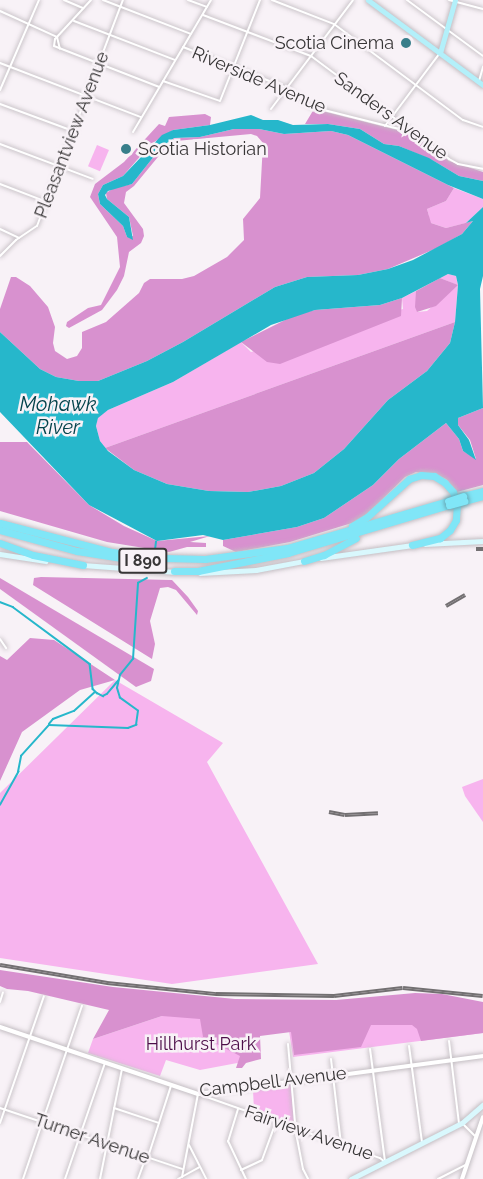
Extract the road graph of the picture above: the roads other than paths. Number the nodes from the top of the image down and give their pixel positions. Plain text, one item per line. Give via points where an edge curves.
1 (39, 0) edge
2 (64, 0) edge
3 (91, 0) edge
4 (103, 0) edge
5 (123, 0) edge
6 (188, 0) edge
7 (211, 0) edge
8 (260, 0) edge
9 (272, 0) edge
10 (353, 0) edge
11 (368, 0) edge
12 (407, 0) edge
13 (453, 1) edge
14 (121, 7) junction
15 (207, 7) junction
16 (83, 8) junction
17 (483, 9) edge
18 (0, 11) edge
19 (203, 15) junction
20 (73, 21) junction
21 (28, 24) junction
22 (334, 24) junction
23 (447, 29) junction
24 (248, 32) junction
25 (191, 34) junction
26 (110, 36) junction
27 (57, 37) junction
28 (183, 48) junction
29 (440, 53) junction
30 (310, 56) junction
31 (483, 56) edge
32 (175, 60) junction
33 (0, 63) edge
34 (99, 64) junction
35 (9, 67) junction
36 (483, 67) edge
37 (234, 68) junction
38 (163, 81) junction
39 (481, 83) edge
40 (416, 85) junction
41 (159, 87) junction
42 (287, 88) junction
43 (0, 90) edge
44 (87, 96) junction
45 (0, 104) edge
46 (271, 109) dead end
47 (141, 117) junction
48 (392, 117) junction
49 (385, 126) junction
50 (483, 127) edge
51 (406, 128) junction
52 (74, 131) junction
53 (133, 132) dead end
54 (0, 144) edge
55 (60, 166) junction
56 (483, 169) edge
57 (93, 179) dead end
58 (0, 184) edge
59 (47, 202) junction
60 (0, 229) edge
61 (19, 238) junction
62 (0, 256) edge
63 (482, 493) edge
64 (449, 503) junction
65 (400, 521) junction
66 (0, 522) edge
67 (0, 530) edge
68 (483, 541) edge
69 (314, 542) junction
70 (0, 543) edge
71 (412, 545) junction
72 (0, 554) edge
73 (261, 558) junction
74 (304, 561) junction
75 (83, 565) junction
76 (174, 572) junction
77 (0, 639) edge
78 (6, 648) dead end
79 (3, 992) dead end
80 (44, 996) dead end
81 (0, 1002) edge
82 (82, 1006) dead end
83 (0, 1028) edge
84 (30, 1038) junction
85 (449, 1041) dead end
86 (288, 1044) dead end
87 (409, 1046) dead end
88 (370, 1049) dead end
89 (66, 1051) junction
90 (483, 1056) edge
91 (331, 1059) dead end
92 (451, 1060) junction
93 (105, 1064) junction
94 (412, 1065) junction
95 (122, 1069) junction
96 (372, 1070) junction
97 (332, 1075) junction
98 (293, 1081) junction
99 (171, 1086) junction
100 (198, 1094) junction
101 (483, 1105) edge
102 (0, 1108) edge
103 (114, 1108) junction
104 (238, 1109) junction
105 (5, 1110) junction
106 (483, 1117) edge
107 (43, 1122) junction
108 (276, 1122) junction
109 (0, 1123) edge
110 (159, 1124) junction
111 (461, 1124) junction
112 (297, 1129) junction
113 (80, 1135) junction
114 (476, 1137) junction
115 (422, 1143) junction
116 (107, 1144) junction
117 (341, 1144) junction
118 (189, 1145) junction
119 (147, 1157) junction
120 (385, 1161) junction
121 (466, 1165) junction
122 (200, 1167) junction
123 (183, 1169) junction
124 (241, 1170) junction
125 (182, 1177) junction
126 (361, 1177) edge
127 (23, 1179) edge
128 (65, 1179) edge
129 (100, 1179) edge
130 (138, 1179) edge
131 (178, 1179) edge
132 (207, 1179) edge
133 (246, 1179) edge
134 (308, 1179) edge
135 (351, 1179) edge
136 (438, 1179) edge
137 (462, 1179) edge

1 - 21 street
2 - 16 street
3 - 16 street
4 - 14 street, Riverside Avenue
5 - 14 street, Pleasantview Avenue
6 - 15 street
7 - 15 street
8 - 24 street
9 - 22 street
10 - 22 street
11 - 29 main road
12 - 23 street
13 - 17 street
13 - 23 main road
14 - 25 street, Riverside Avenue
14 - 26 street, Pleasantview Avenue
15 - 19 street
16 - 20 street
18 - 21 street
19 - 24 street, Sanders Avenue
19 - 25 street
20 - 26 street
20 - 27 street
21 - 27 street
21 - 35 street
22 - 30 street
22 - 40 street
23 - 29 main road
23 - 31 street
24 - 30 street, Sanders Avenue
24 - 37 street
25 - 28 street
26 - 32 street
26 - 34 street, Pleasantview Avenue
27 - 34 street via 60,49
28 - 32 street
28 - 37 street, Riverside Avenue
29 - 39 main road
29 - 40 street
30 - 42 street
30 - 48 street, Sanders Avenue
32 - 38 street
33 - 35 street
34 - 41 street
34 - 44 street, Pleasantview Avenue
35 - 43 street
35 - 44 street
36 - 39 street
37 - 38 street via 219,102
37 - 42 street, Riverside Avenue
38 - 41 street
40 - 48 street
40 - 50 street via 463,120
41 - 47 street
42 - 46 street
42 - 49 street, Riverside Avenue via 312,106
44 - 47 street
44 - 52 street, Pleasantview Avenue
45 - 52 street
47 - 53 street
48 - 49 street
48 - 51 street, Sanders Avenue
49 - 51 street, Riverside Avenue
51 - 56 street, Sanders Avenue via 449,159
52 - 55 street, Pleasantview Avenue
54 - 55 street
55 - 57 street
55 - 59 street, Pleasantview Avenue
58 - 59 street
59 - 61 street, Pleasantview Avenue via 37,226
60 - 61 street
61 - 62 street, Pleasantview Avenue
63 - 64 highway, I 890, bridge
64 - 65 highway, I 890
64 - 69 highway, I 890
65 - 73 highway, I 890
65 - 74 highway
66 - 69 highway, I 890 via 101,550 171,559 247,555
67 - 73 highway, I 890 via 76,551 144,561 206,563
68 - 71 main road
69 - 71 highway via 359,523 408,479 434,476 453,492 456,520 440,538
70 - 75 highway via 40,557
71 - 74 main road
72 - 75 main road
73 - 76 highway
74 - 76 main road via 229,572
75 - 76 main road
77 - 78 street
79 - 81 street
80 - 84 street
82 - 89 street
83 - 84 street, Campbell Avenue
84 - 89 street, Campbell Avenue
84 - 105 street
85 - 92 street
86 - 98 street
87 - 94 street
88 - 96 street
89 - 93 street, Campbell Avenue
89 - 107 street
90 - 92 street, Campbell Avenue
91 - 97 street
92 - 94 street, Campbell Avenue
92 - 111 street
93 - 95 street, Campbell Avenue
93 - 113 street
94 - 96 street, Campbell Avenue
94 - 115 street
95 - 99 street, Campbell Avenue
95 - 103 street
96 - 97 street, Campbell Avenue
96 - 120 street
97 - 98 street, Campbell Avenue
97 - 117 street
98 - 100 street, Campbell Avenue
98 - 112 street
99 - 100 street, Campbell Avenue
99 - 110 street
100 - 104 street, Fairview Avenue
100 - 118 street
101 - 111 main road
102 - 105 street, Turner Avenue
103 - 110 street
103 - 116 street
104 - 108 street, Fairview Avenue
104 - 124 street via 228,1141
105 - 107 street, Turner Avenue
105 - 109 street
106 - 114 street
107 - 113 street, Turner Avenue
107 - 127 street
108 - 112 street, Fairview Avenue
108 - 124 street via 262,1160
110 - 119 street
111 - 114 street
111 - 115 main road
112 - 117 street, Fairview Avenue
112 - 134 street
113 - 116 street, Turner Avenue
113 - 128 street
114 - 121 street
115 - 120 main road
116 - 119 street, Turner Avenue
116 - 129 street
117 - 120 street, Fairview Avenue
118 - 122 street
118 - 123 street
119 - 123 street, Turner Avenue
119 - 130 street
120 - 126 main road
121 - 136 street
121 - 137 street
122 - 125 street
122 - 132 street
123 - 125 street
124 - 133 street
125 - 131 street
126 - 135 main road

